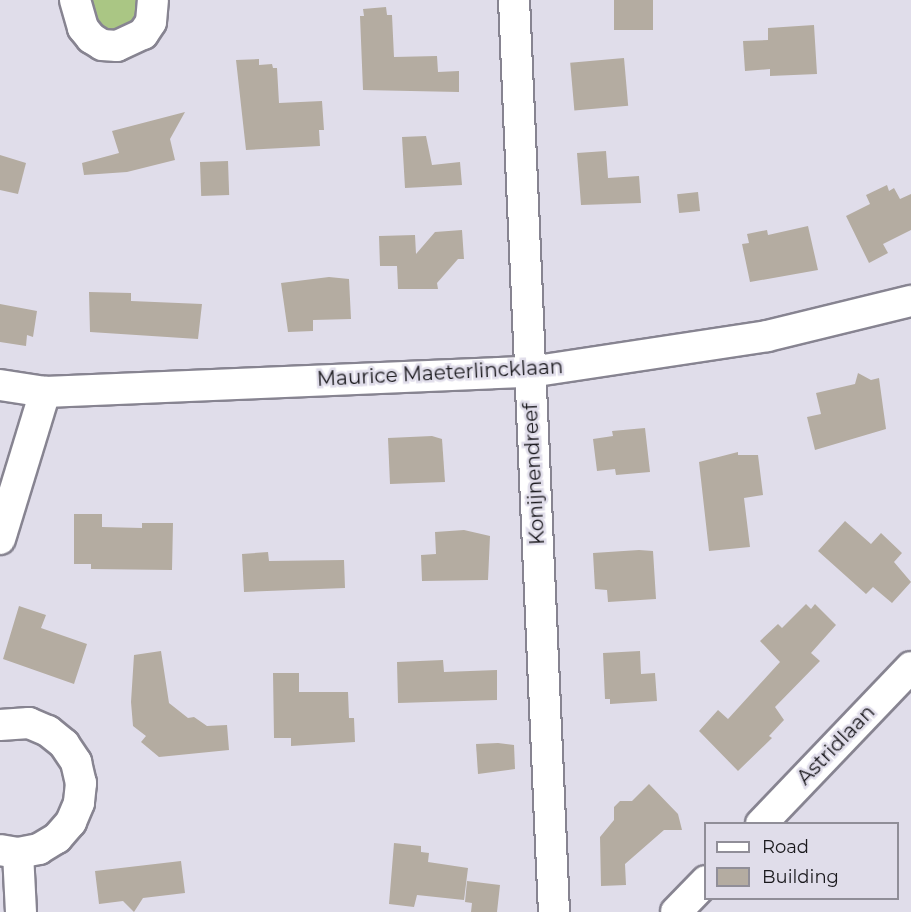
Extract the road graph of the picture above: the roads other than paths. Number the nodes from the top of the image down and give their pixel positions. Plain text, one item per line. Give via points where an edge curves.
1 (75, 0) edge
2 (153, 0) edge
3 (514, 0) edge
4 (911, 301) edge
5 (530, 372) junction
6 (0, 385) edge
7 (45, 392) junction
8 (0, 539) edge
9 (911, 667) edge
10 (0, 725) edge
11 (763, 822) edge
12 (9, 852) edge
13 (704, 882) edge
14 (21, 912) edge
15 (554, 912) edge
16 (676, 912) edge

1 - 2 street via 83,28 91,38 102,45 117,46 143,34 151,22
3 - 5 street, Konijnendreef
4 - 5 street, Maurice Maeterlincklaan via 766,336
5 - 7 street, Maurice Maeterlincklaan
5 - 15 street, Konijnendreef
6 - 7 street, Maurice Maeterlincklaan
7 - 8 street
9 - 11 street, Astridlaan
10 - 12 street via 28,723 48,731 64,744 76,762 81,783 75,813 57,838 39,849
12 - 14 street
13 - 16 street

